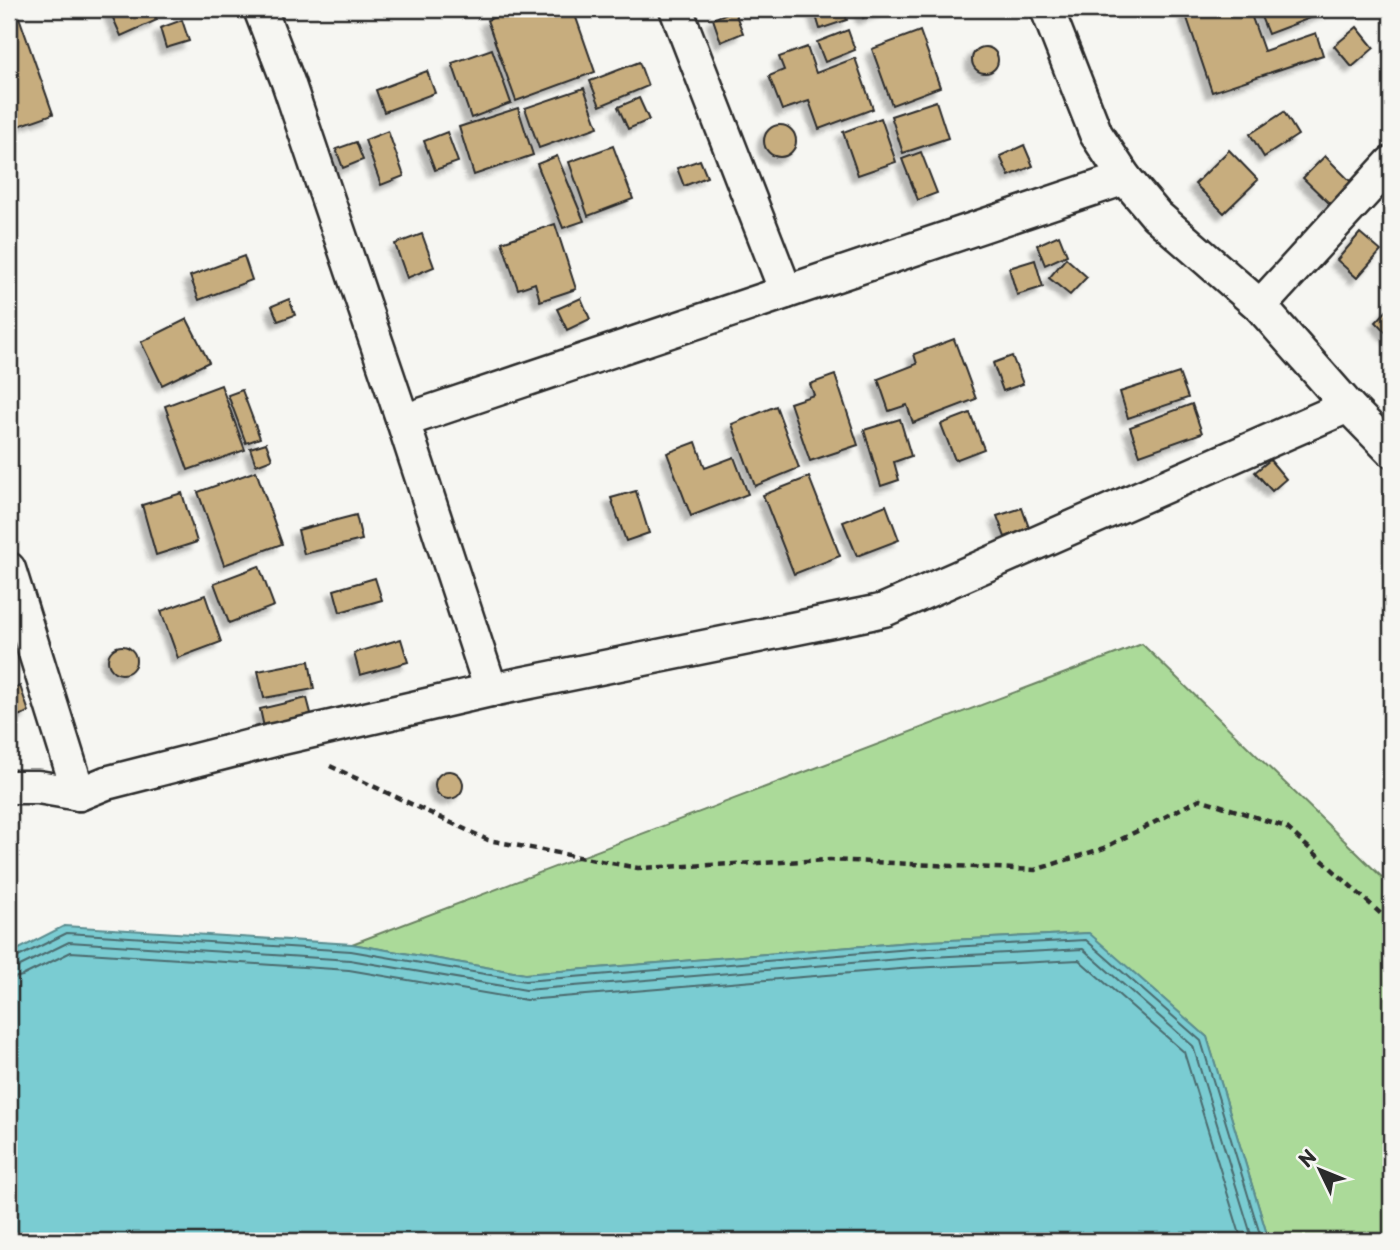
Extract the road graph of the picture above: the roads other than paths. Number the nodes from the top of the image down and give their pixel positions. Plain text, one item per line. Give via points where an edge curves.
1 (260, 9) edge
2 (676, 9) edge
3 (1047, 9) edge
4 (1391, 163) edge
5 (1125, 178) junction
6 (786, 292) junction
7 (1260, 306) junction
8 (1348, 406) junction
9 (403, 421) junction
10 (1391, 450) edge
11 (9, 569) edge
12 (491, 690) junction
13 (9, 787) edge
14 (79, 794) junction

1 - 9 street
2 - 6 street
3 - 5 street via 1097,134
4 - 7 street
5 - 6 street
5 - 7 street via 1156,215
6 - 9 street
7 - 8 street
8 - 10 street
8 - 12 street via 884,610
9 - 12 street
11 - 14 street
12 - 14 street via 274,740
13 - 14 street

